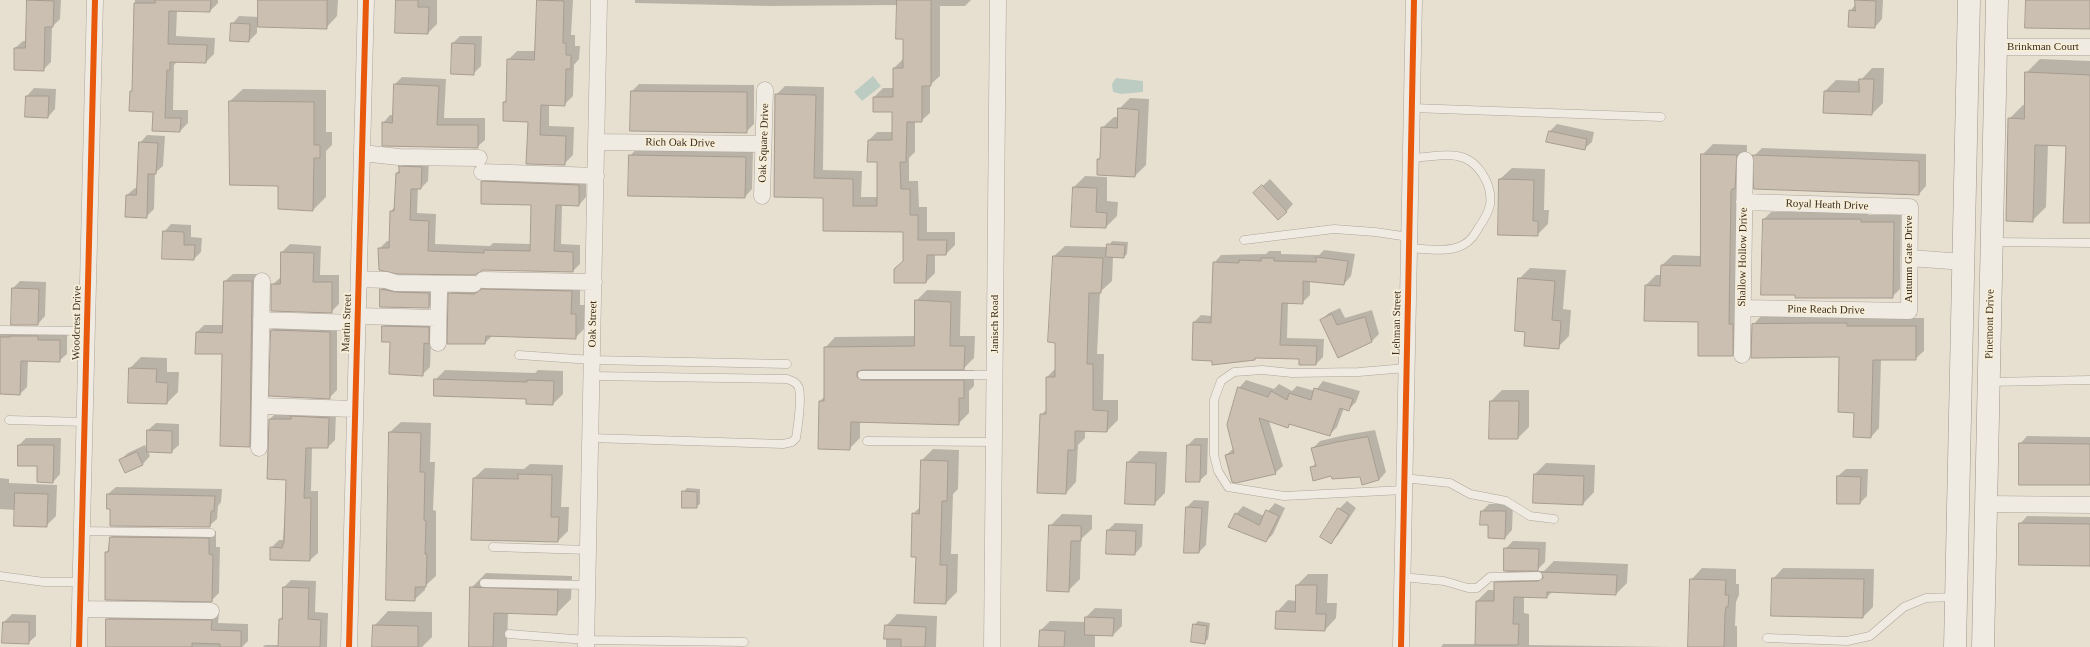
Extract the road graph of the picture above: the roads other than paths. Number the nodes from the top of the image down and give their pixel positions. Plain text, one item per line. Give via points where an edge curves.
1 (95, 0) edge
2 (366, 0) edge
3 (599, 0) edge
4 (998, 0) edge
5 (1414, 0) edge
6 (1969, 0) edge
7 (1997, 0) edge
8 (1996, 47) junction
9 (2090, 47) edge
10 (765, 90) dead end
11 (1412, 108) junction
12 (1660, 117) dead end
13 (596, 142) junction
14 (763, 144) junction
15 (362, 153) junction
16 (1411, 158) junction
17 (1744, 160) dead end
18 (596, 176) junction
19 (762, 196) dead end
20 (1744, 202) junction
21 (1910, 207) joint
22 (1244, 240) dead end
23 (1409, 242) junction
24 (2090, 243) edge
25 (1992, 252) junction
26 (1910, 258) junction
27 (1964, 262) junction
28 (359, 278) junction
29 (262, 281) dead end
30 (594, 282) junction
31 (439, 292) dead end
32 (1743, 308) junction
33 (1909, 311) joint
34 (438, 318) junction
35 (261, 320) junction
36 (358, 320) junction
37 (0, 330) edge
38 (87, 331) junction
39 (438, 343) dead end
40 (519, 355) dead end
41 (1742, 355) dead end
42 (592, 360) junction
43 (787, 364) dead end
44 (1406, 368) junction
45 (862, 375) dead end
46 (592, 376) junction
47 (995, 376) junction
48 (2090, 380) edge
49 (1989, 382) junction
50 (260, 406) junction
51 (355, 409) junction
52 (10, 420) dead end
53 (85, 422) junction
54 (590, 438) junction
55 (867, 441) dead end
56 (994, 442) junction
57 (259, 448) dead end
58 (1404, 484) junction
59 (1986, 504) junction
60 (2090, 505) edge
61 (1554, 519) dead end
62 (82, 530) junction
63 (211, 533) dead end
64 (493, 547) dead end
65 (588, 550) junction
66 (0, 576) edge
67 (1538, 576) dead end
68 (1402, 577) junction
69 (81, 582) junction
70 (484, 583) dead end
71 (1984, 583) junction
72 (587, 585) junction
73 (1957, 589) junction
74 (80, 609) junction
75 (211, 611) dead end
76 (509, 634) dead end
77 (1767, 638) dead end
78 (744, 642) dead end
79 (586, 643) edge
80 (79, 647) edge
81 (349, 647) edge
82 (992, 647) edge
83 (1400, 647) edge
84 (1955, 647) edge
85 (1983, 647) edge

1 - 38 street, Woodcrest Drive
2 - 15 street, Martin Street
3 - 13 street, Oak Street
4 - 47 street, Janisch Road
5 - 11 street, Lehman Street
6 - 27 main road
7 - 8 main road, Pinemont Drive
8 - 9 street, Brinkman Court
8 - 25 main road, Pinemont Drive
10 - 14 street, Oak Square Drive
11 - 12 lane
11 - 16 street, Lehman Street
13 - 14 street, Rich Oak Drive
13 - 18 street, Oak Street
14 - 19 street, Oak Square Drive
15 - 18 street
15 - 28 street, Martin Street
16 - 23 street, Lehman Street
16 - 23 lane via 1456,155 1464,159 1484,175 1490,204 1487,215 1473,238 1464,245 1453,249
17 - 20 street, Shallow Hollow Drive
18 - 30 street, Oak Street
20 - 21 street, Royal Heath Drive
20 - 32 street, Shallow Hollow Drive
21 - 26 street, Autumn Gate Drive
22 - 23 lane via 1334,229 1376,232
23 - 44 street, Lehman Street
24 - 25 lane
25 - 27 main road
25 - 49 main road, Pinemont Drive
26 - 27 street
26 - 33 street, Autumn Gate Drive
27 - 73 main road
28 - 30 street via 396,283
28 - 36 street, Martin Street
29 - 35 street
30 - 42 street, Oak Street
31 - 34 street
32 - 33 street, Pine Reach Drive
32 - 41 street, Shallow Hollow Drive
34 - 36 street
34 - 39 street
35 - 36 street
35 - 50 street
36 - 51 street, Martin Street
37 - 38 lane
38 - 53 street, Woodcrest Drive
40 - 42 lane
42 - 43 lane
42 - 46 street, Oak Street
44 - 58 street, Lehman Street
44 - 58 lane via 1359,372 1234,372 1221,380 1214,400 1214,455 1218,471 1228,487 1284,496
45 - 47 lane
46 - 54 street, Oak Street
46 - 54 lane via 787,379 795,381 799,388 799,407 796,438 783,444
47 - 56 street, Janisch Road
48 - 49 lane
49 - 59 main road, Pinemont Drive
50 - 51 street
50 - 57 street
51 - 81 street, Martin Street
52 - 53 lane
53 - 62 street, Woodcrest Drive
54 - 65 street, Oak Street
55 - 56 lane
56 - 82 street, Janisch Road
58 - 61 lane via 1450,483 1470,494 1506,501 1530,516
58 - 68 street, Lehman Street
59 - 60 street
59 - 71 main road, Pinemont Drive
62 - 63 lane
62 - 69 street, Woodcrest Drive
64 - 65 lane
65 - 72 street, Oak Street
66 - 69 lane via 44,582
67 - 68 lane via 1490,577 1477,588 1444,581
68 - 83 street, Lehman Street
69 - 74 street, Woodcrest Drive
70 - 72 lane
71 - 73 main road
71 - 85 main road, Pinemont Drive
72 - 79 street, Oak Street
73 - 77 lane via 1904,607 1870,636 1847,641
73 - 84 main road
74 - 75 street
74 - 80 street, Woodcrest Drive
76 - 79 lane
78 - 79 lane

